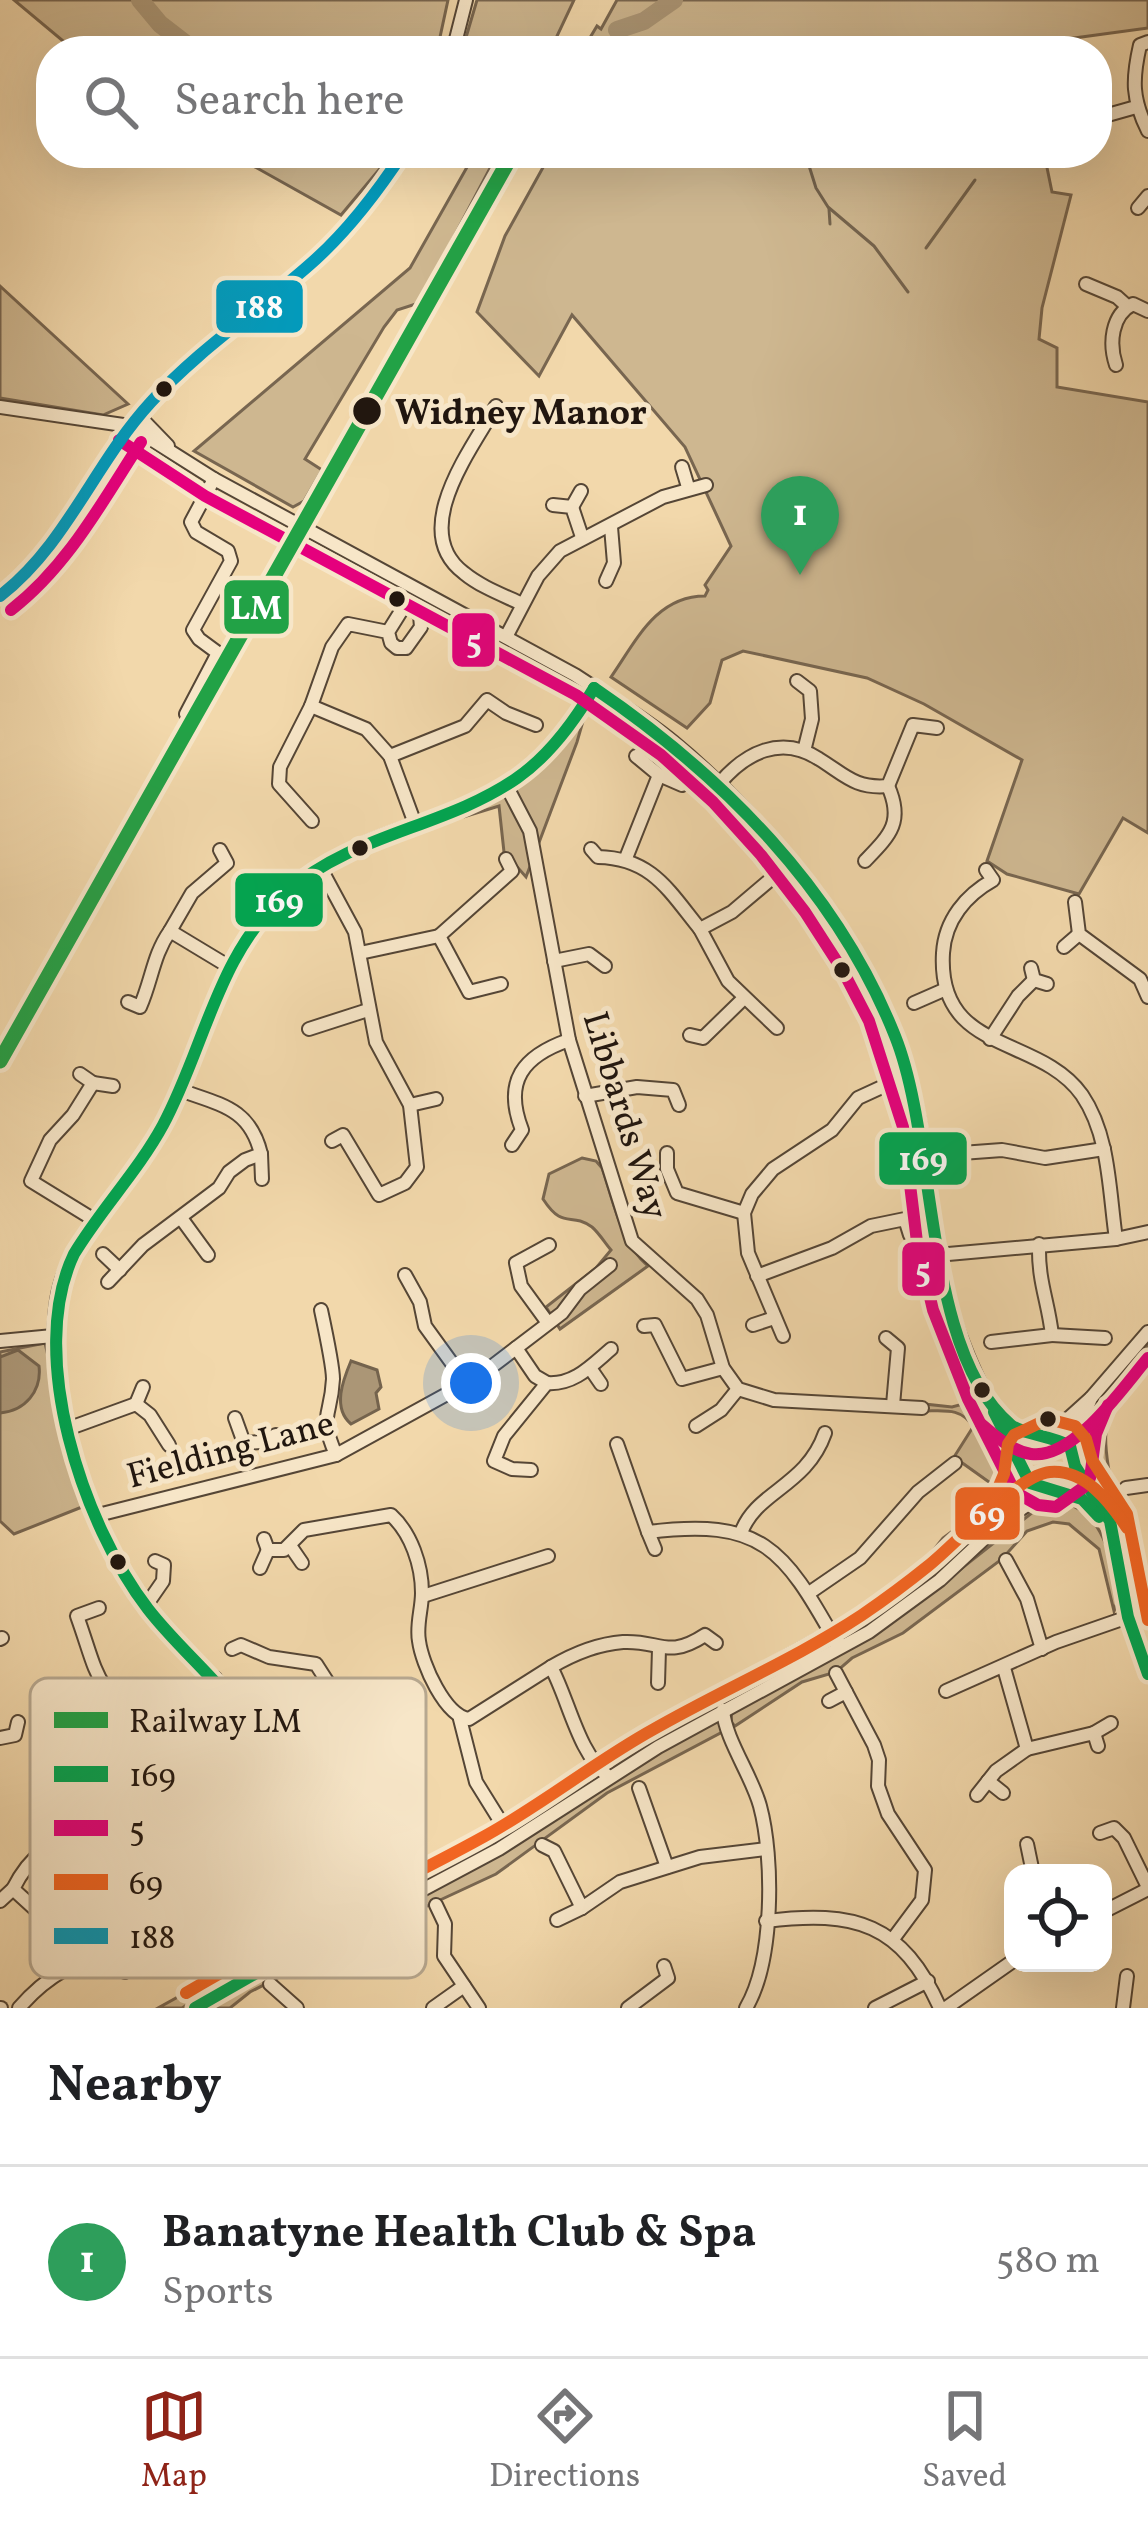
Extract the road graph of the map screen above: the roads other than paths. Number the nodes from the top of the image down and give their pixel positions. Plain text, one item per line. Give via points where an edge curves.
1 (466, 0) edge
2 (457, 36) edge
3 (1139, 42) edge
4 (1136, 107) junction
5 (1112, 113) edge
6 (1148, 131) edge
7 (391, 168) edge
8 (1086, 284) dead end
9 (1127, 306) junction
10 (1148, 310) edge
11 (1115, 365) dead end
12 (496, 406) dead end
13 (0, 407) edge
14 (131, 427) junction
15 (175, 454) junction
16 (682, 467) dead end
17 (214, 479) junction
18 (706, 484) dead end
19 (688, 487) junction
20 (581, 491) dead end
21 (553, 505) dead end
22 (572, 507) junction
23 (611, 527) junction
24 (582, 537) junction
25 (606, 581) dead end
26 (0, 596) edge
27 (522, 604) junction
28 (388, 632) dead end
29 (506, 637) junction
30 (797, 681) dead end
31 (594, 688) junction
32 (475, 691) dead end
33 (488, 700) junction
34 (311, 706) junction
35 (186, 714) dead end
36 (536, 725) dead end
37 (937, 728) dead end
38 (804, 752) junction
39 (390, 756) junction
40 (636, 756) dead end
41 (659, 776) junction
42 (719, 784) junction
43 (506, 785) junction
44 (682, 785) dead end
45 (888, 786) junction
46 (311, 821) dead end
47 (414, 821) junction
48 (594, 858) dead end
49 (626, 858) junction
50 (866, 861) dead end
51 (228, 862) dead end
52 (790, 862) junction
53 (320, 866) junction
54 (514, 869) dead end
55 (993, 879) dead end
56 (1075, 902) dead end
57 (700, 929) junction
58 (170, 931) junction
59 (1079, 934) junction
60 (439, 936) junction
61 (591, 938) dead end
62 (1064, 947) dead end
63 (360, 953) junction
64 (589, 954) junction
65 (554, 961) junction
66 (605, 965) dead end
67 (228, 966) junction
68 (1144, 973) edge
69 (1037, 978) dead end
70 (501, 984) dead end
71 (946, 989) junction
72 (1148, 997) edge
73 (743, 999) junction
74 (914, 1003) dead end
75 (141, 1007) dead end
76 (368, 1010) junction
77 (777, 1028) dead end
78 (320, 1032) dead end
79 (990, 1039) junction
80 (569, 1040) junction
81 (701, 1041) dead end
82 (80, 1074) dead end
83 (908, 1075) junction
84 (94, 1083) junction
85 (113, 1086) dead end
86 (180, 1090) junction
87 (585, 1096) junction
88 (436, 1099) dead end
89 (679, 1105) dead end
90 (410, 1106) junction
91 (342, 1134) dead end
92 (512, 1144) dead end
93 (1104, 1149) junction
94 (261, 1154) junction
95 (667, 1154) dead end
96 (948, 1154) dead end
97 (262, 1179) dead end
98 (744, 1213) junction
99 (181, 1218) junction
100 (96, 1221) junction
101 (1148, 1232) edge
102 (910, 1235) dead end
103 (1116, 1239) junction
104 (1039, 1244) junction
105 (549, 1245) dead end
106 (103, 1254) dead end
107 (208, 1255) dead end
108 (937, 1255) junction
109 (610, 1265) dead end
110 (120, 1270) junction
111 (405, 1274) dead end
112 (757, 1276) junction
113 (108, 1282) dead end
114 (321, 1310) dead end
115 (774, 1318) junction
116 (653, 1321) dead end
117 (548, 1323) junction
118 (753, 1325) dead end
119 (1148, 1332) edge
120 (1052, 1335) junction
121 (53, 1336) junction
122 (782, 1336) dead end
123 (0, 1341) edge
124 (991, 1342) dead end
125 (898, 1344) dead end
126 (516, 1348) junction
127 (611, 1349) dead end
128 (1089, 1353) dead end
129 (590, 1367) junction
130 (723, 1368) junction
131 (547, 1383) junction
132 (466, 1384) junction
133 (601, 1384) dead end
134 (143, 1388) dead end
135 (738, 1389) junction
136 (1091, 1398) junction
137 (136, 1404) junction
138 (893, 1405) junction
139 (922, 1408) dead end
140 (992, 1410) junction
141 (235, 1418) dead end
142 (697, 1426) dead end
143 (70, 1428) junction
144 (276, 1436) dead end
145 (1045, 1436) junction
146 (162, 1440) dead end
147 (261, 1442) junction
148 (617, 1444) dead end
149 (827, 1444) dead end
150 (478, 1452) dead end
151 (336, 1455) junction
152 (494, 1460) junction
153 (1075, 1461) junction
154 (943, 1465) dead end
155 (531, 1470) dead end
156 (1022, 1471) junction
157 (272, 1473) junction
158 (1148, 1485) edge
159 (1126, 1488) dead end
160 (1052, 1490) junction
161 (94, 1516) junction
162 (1004, 1521) junction
163 (648, 1532) junction
164 (742, 1533) junction
165 (1112, 1538) junction
166 (291, 1546) junction
167 (168, 1548) dead end
168 (655, 1549) dead end
169 (548, 1556) dead end
170 (1006, 1560) dead end
171 (302, 1563) dead end
172 (260, 1568) dead end
173 (1017, 1578) junction
174 (1001, 1586) dead end
175 (809, 1593) junction
176 (423, 1596) junction
177 (146, 1606) junction
178 (99, 1608) dead end
179 (76, 1616) junction
180 (1128, 1617) junction
181 (59, 1621) dead end
182 (707, 1635) dead end
183 (238, 1642) dead end
184 (842, 1645) junction
185 (659, 1649) junction
186 (1042, 1649) junction
187 (551, 1667) junction
188 (952, 1667) dead end
189 (1004, 1668) junction
190 (836, 1673) dead end
191 (1148, 1674) edge
192 (99, 1678) edge
193 (214, 1678) edge
194 (329, 1678) edge
195 (658, 1683) dead end
196 (960, 1683) junction
197 (946, 1690) dead end
198 (846, 1692) junction
199 (829, 1701) dead end
200 (723, 1710) junction
201 (460, 1719) junction
202 (1111, 1724) dead end
203 (1027, 1749) junction
204 (609, 1777) junction
205 (988, 1781) junction
206 (639, 1788) dead end
207 (1003, 1793) dead end
208 (976, 1795) dead end
209 (497, 1809) dead end
210 (1111, 1825) dead end
211 (552, 1846) dead end
212 (766, 1849) junction
213 (1014, 1858) dead end
214 (30, 1862) edge
215 (1031, 1864) edge
216 (668, 1867) junction
217 (426, 1888) edge
218 (1148, 1888) edge
219 (13, 1889) junction
220 (0, 1901) edge
221 (30, 1905) edge
222 (436, 1905) dead end
223 (1112, 1907) edge
224 (581, 1908) junction
225 (556, 1920) dead end
226 (766, 1921) junction
227 (892, 1939) junction
228 (1004, 1967) edge
229 (671, 1975) dead end
230 (1127, 1976) dead end
231 (48, 1978) edge
232 (248, 1978) edge
233 (928, 1981) junction
234 (280, 1987) dead end
235 (464, 1987) junction
236 (19, 2008) edge
237 (195, 2008) edge
238 (297, 2008) edge
239 (433, 2008) edge
240 (479, 2008) edge
241 (628, 2008) edge
242 (746, 2008) edge
243 (874, 2008) edge
244 (943, 2008) edge
245 (1123, 2008) edge

1 - 2 street
3 - 4 street
4 - 5 street
4 - 6 street
7 - 14 street via 317,259 240,319
8 - 9 street
9 - 10 street
9 - 11 street via 1105,349
12 - 27 street via 443,507 442,539 462,572
13 - 14 street
14 - 15 street
14 - 15 street
14 - 26 street via 39,561
15 - 17 street
16 - 19 street
17 - 29 street
17 - 35 street via 192,527 231,561 194,630 218,653
18 - 19 street
19 - 23 street
20 - 22 street
21 - 22 street
22 - 24 street
23 - 24 street
23 - 25 street via 620,565
24 - 27 street via 547,564
27 - 29 street
28 - 34 street via 344,618
29 - 31 street
30 - 38 street via 816,688
31 - 42 street
31 - 43 street via 549,751
32 - 33 street
33 - 36 street via 517,723
33 - 39 street via 465,726
34 - 39 street via 366,729
34 - 46 street via 279,784 301,800
37 - 45 street via 909,721
38 - 42 street via 750,754
38 - 45 street via 860,786
39 - 47 street
40 - 41 street
41 - 44 street
41 - 49 street
42 - 52 street
43 - 47 street
43 - 65 street, Libbards Way via 530,831
45 - 50 street via 895,823 882,852
47 - 53 street
48 - 49 street
49 - 57 street via 653,874
51 - 58 street via 192,893
52 - 57 street
52 - 83 street via 859,963
53 - 63 street
53 - 67 street via 265,915
54 - 60 street
55 - 71 street via 949,927
56 - 59 street
57 - 73 street
58 - 67 street
58 - 75 street
59 - 62 street
59 - 68 street
60 - 63 street
60 - 70 street via 470,998
61 - 64 street
63 - 76 street
64 - 65 street
64 - 66 street
65 - 80 street, Libbards Way
67 - 86 street
68 - 72 street
69 - 79 street
71 - 74 street
71 - 79 street
73 - 77 street
73 - 81 street
76 - 78 street
76 - 90 street
79 - 93 street via 1067,1076
80 - 87 street, Libbards Way
80 - 92 street via 545,1048 520,1071 516,1092 527,1130
82 - 84 street
83 - 98 street via 858,1098 820,1140 773,1168
83 - 108 street
84 - 85 street
84 - 100 street via 27,1185
86 - 94 street via 243,1117
86 - 100 street via 153,1144
87 - 89 street via 678,1084
87 - 130 street, Libbards Way via 632,1240 698,1299
88 - 90 street
90 - 91 street via 417,1167 373,1199
93 - 96 street via 1045,1158 1001,1150
93 - 103 street
94 - 97 street
94 - 99 street
95 - 98 street via 674,1189 698,1209
98 - 112 street
99 - 107 street
99 - 110 street
100 - 121 street via 64,1275
101 - 103 street
102 - 112 street via 906,1213
103 - 104 street
104 - 108 street
104 - 120 street via 1038,1281
105 - 117 street via 509,1261
106 - 110 street
108 - 140 street via 958,1333
109 - 117 street, Fielding Lane
110 - 113 street
111 - 132 street via 422,1292 424,1326
112 - 115 street
114 - 151 street via 333,1371 323,1426
115 - 118 street
115 - 122 street
116 - 130 street via 682,1379
117 - 126 street, Fielding Lane
119 - 136 street
120 - 124 street
120 - 128 street via 1097,1338
121 - 123 street
121 - 143 street
125 - 138 street
126 - 131 street
126 - 132 street, Fielding Lane
127 - 129 street
129 - 131 street
129 - 133 street
130 - 135 street, Libbards Way
131 - 152 street
132 - 151 street, Fielding Lane
134 - 137 street
135 - 138 street via 774,1400
135 - 142 street
136 - 145 street
136 - 153 street
137 - 143 street
137 - 146 street
138 - 139 street
140 - 145 street via 1019,1431
140 - 156 street
141 - 147 street via 244,1443
143 - 161 street
144 - 147 street
145 - 153 street via 1065,1442
145 - 156 street via 1026,1448
147 - 157 street
148 - 163 street
149 - 164 street via 753,1510
150 - 152 street
151 - 157 street, Fielding Lane
152 - 155 street
153 - 160 street
153 - 165 street
154 - 175 street via 870,1549
156 - 160 street via 1034,1486
156 - 162 street
157 - 161 street, Fielding Lane
158 - 159 street
160 - 162 street
160 - 165 street via 1093,1508
161 - 177 street
162 - 184 street via 916,1599
163 - 164 street via 697,1526
163 - 168 street
164 - 175 street via 784,1560
165 - 180 street
166 - 171 street
166 - 172 street via 266,1544
166 - 176 street via 304,1530 392,1508 410,1538
167 - 177 street via 159,1563 163,1581
169 - 176 street via 531,1568
170 - 173 street
173 - 174 street
173 - 186 street
175 - 184 street
176 - 201 street via 419,1642
177 - 193 street
178 - 179 street
179 - 181 street
179 - 192 street
180 - 186 street
180 - 191 street
182 - 185 street via 684,1648
183 - 194 street via 269,1657 317,1659
184 - 200 street
185 - 187 street via 622,1642
185 - 195 street
186 - 189 street
187 - 201 street
187 - 204 street
188 - 196 street
189 - 196 street
189 - 203 street
190 - 198 street
196 - 197 street
198 - 199 street
198 - 227 street via 874,1745 888,1814 925,1870 922,1900
200 - 204 street
200 - 212 street via 760,1807
201 - 209 street via 476,1782
202 - 203 street via 1096,1739
203 - 205 street
204 - 217 street
205 - 207 street
205 - 208 street
206 - 216 street via 656,1806 654,1836
210 - 218 street
211 - 224 street
212 - 216 street
212 - 226 street
213 - 215 street via 1028,1851
214 - 219 street
216 - 224 street via 620,1882
218 - 223 street
219 - 220 street
219 - 221 street
222 - 235 street via 452,1922 444,1956
224 - 225 street
226 - 227 street via 853,1921
226 - 242 street via 762,1970
227 - 233 street
228 - 244 street
229 - 241 street
230 - 245 street
231 - 236 street
232 - 237 street
233 - 243 street
233 - 244 street
234 - 238 street
235 - 239 street
235 - 240 street

